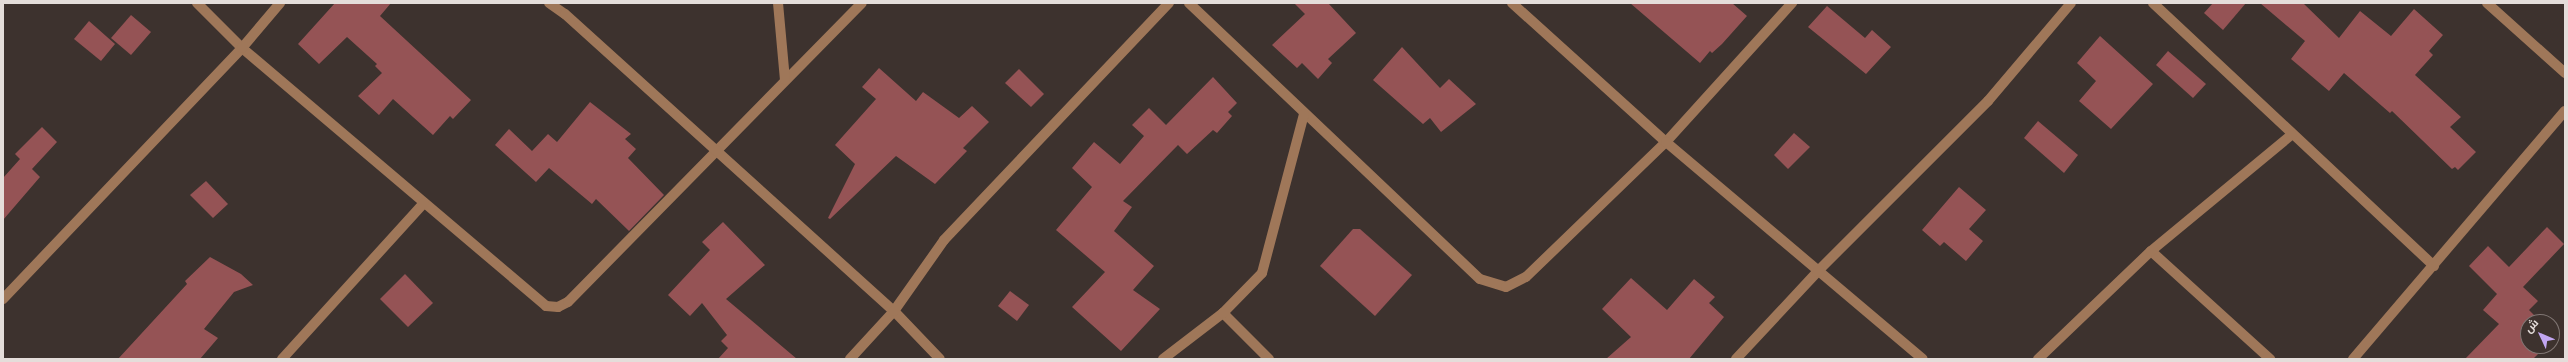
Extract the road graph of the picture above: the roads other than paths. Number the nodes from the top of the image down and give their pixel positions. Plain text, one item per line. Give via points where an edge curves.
1 (197, 3) edge
2 (280, 3) edge
3 (549, 3) edge
4 (778, 3) edge
5 (862, 3) edge
6 (1168, 3) edge
7 (1189, 3) edge
8 (1512, 3) edge
9 (1792, 3) edge
10 (2070, 3) edge
11 (2153, 3) edge
12 (2488, 3) edge
13 (242, 48) junction
14 (2565, 73) edge
15 (785, 80) junction
16 (2565, 111) edge
17 (1304, 114) junction
18 (2291, 134) junction
19 (1666, 142) junction
20 (715, 151) junction
21 (424, 203) junction
22 (2151, 251) junction
23 (2434, 266) junction
24 (1817, 272) junction
25 (3, 299) edge
26 (894, 311) junction
27 (1223, 313) junction
28 (282, 359) edge
29 (850, 359) edge
30 (940, 359) edge
31 (1164, 359) edge
32 (1269, 359) edge
33 (1736, 359) edge
34 (1923, 359) edge
35 (2038, 359) edge
36 (2270, 359) edge
37 (2354, 359) edge

1 - 13 street
2 - 13 street
3 - 20 street via 565,14
4 - 15 street
5 - 15 street
6 - 26 street via 944,240
7 - 17 street
8 - 19 street
9 - 19 street
10 - 24 street via 1988,101
11 - 18 street
12 - 14 street
13 - 21 street
13 - 25 street
15 - 20 street
16 - 23 street
17 - 19 street via 1480,279 1506,288 1526,277
17 - 27 street via 1262,273
18 - 22 street
18 - 23 street
19 - 24 street
20 - 21 street via 568,302 558,307 546,306
20 - 26 street
21 - 28 street
22 - 35 street
22 - 36 street
23 - 37 street
24 - 33 street
24 - 34 street
26 - 29 street
26 - 30 street
27 - 31 street
27 - 32 street

